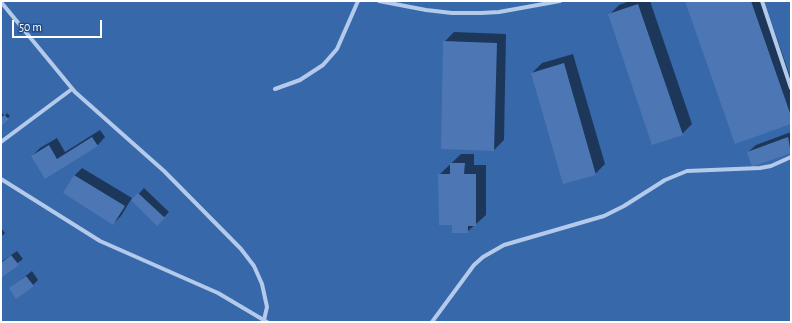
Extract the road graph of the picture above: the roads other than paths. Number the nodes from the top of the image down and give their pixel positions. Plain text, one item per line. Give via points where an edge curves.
1 (358, 1) edge
2 (379, 1) edge
3 (560, 1) edge
4 (762, 1) edge
5 (1, 2) edge
6 (72, 88) junction
7 (791, 88) edge
8 (275, 89) dead end
9 (1, 142) edge
10 (791, 158) edge
11 (1, 179) edge
12 (266, 321) edge
13 (432, 322) edge

1 - 8 street via 337,49 323,65 300,80
2 - 3 street via 426,10 474,13 499,12
4 - 7 street
5 - 6 street
6 - 9 street
6 - 12 street via 164,171 241,249 254,266 262,284 267,307
10 - 13 street via 760,168 687,171 665,180 604,216 504,245 483,257 474,266
11 - 12 street via 93,237 218,293

